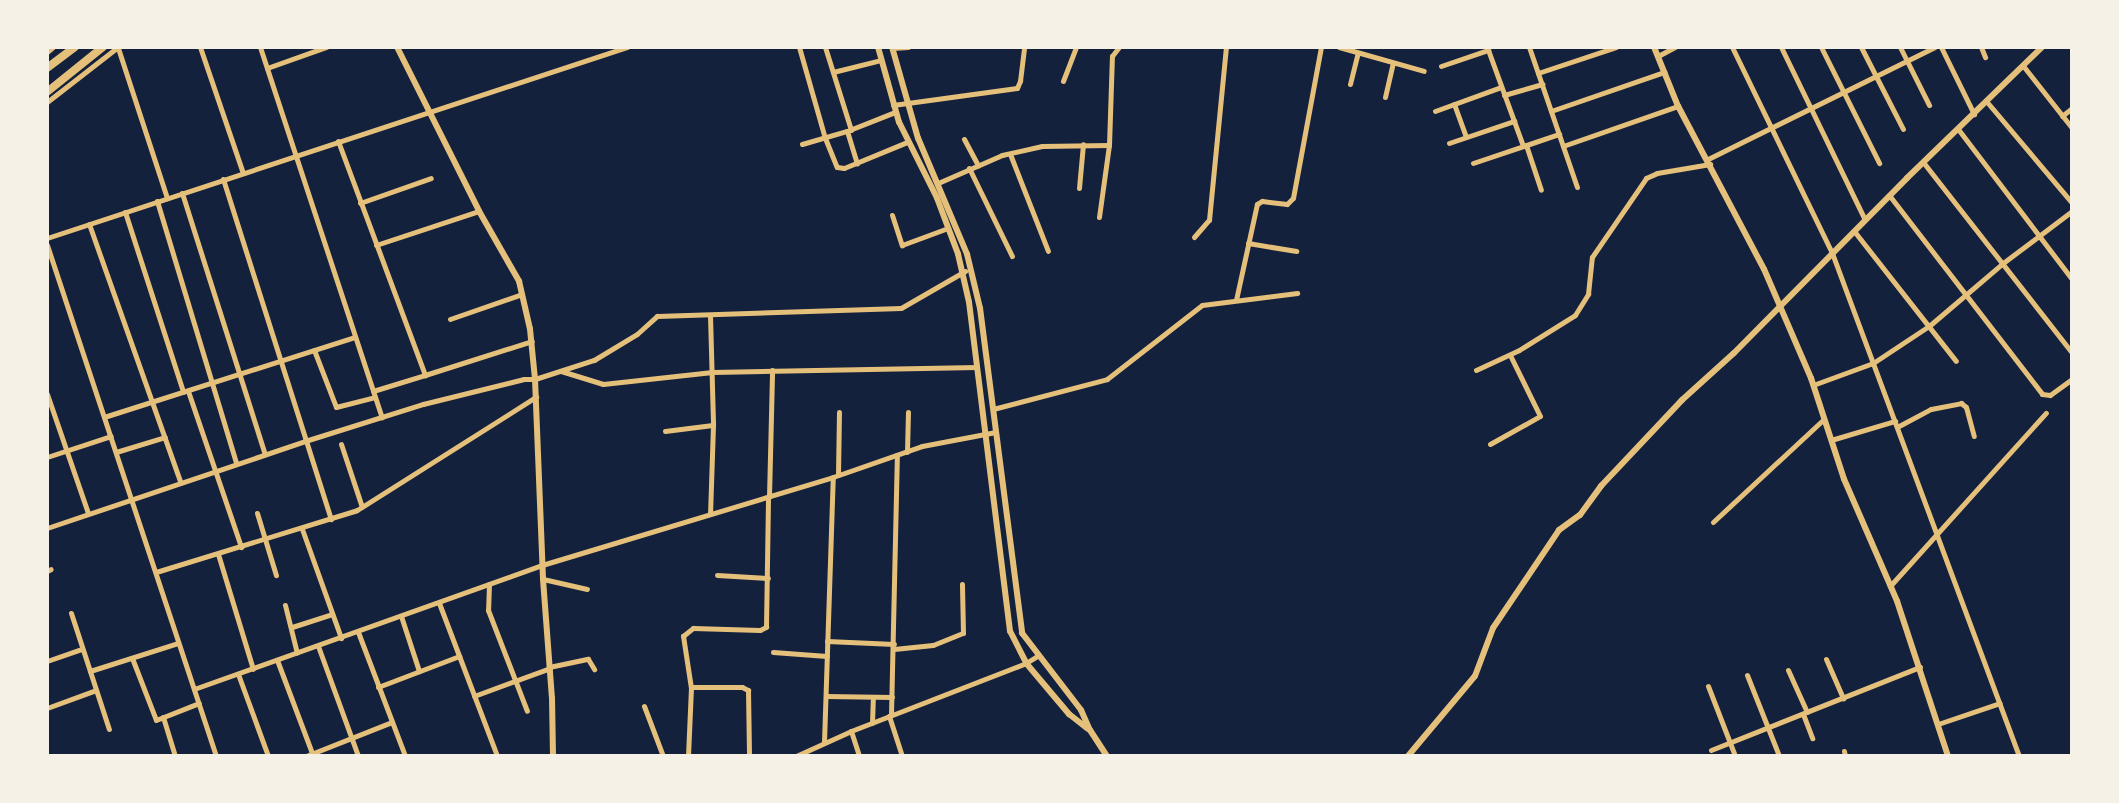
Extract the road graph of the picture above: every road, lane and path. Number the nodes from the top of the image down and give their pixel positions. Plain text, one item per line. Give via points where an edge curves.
1 (75, 47) edge
2 (103, 47) edge
3 (200, 47) edge
4 (260, 47) edge
5 (326, 47) edge
6 (397, 47) edge
7 (627, 47) edge
8 (799, 47) edge
9 (825, 47) edge
10 (878, 47) edge
11 (908, 47) edge
12 (1024, 47) edge
13 (1076, 47) edge
14 (1119, 47) edge
15 (1226, 47) edge
16 (1321, 47) edge
17 (1339, 47) edge
18 (1529, 47) edge
19 (1616, 47) edge
20 (1654, 47) edge
21 (1675, 47) edge
22 (1732, 47) edge
23 (1781, 47) edge
24 (1821, 47) edge
25 (1861, 47) edge
26 (1900, 47) edge
27 (1935, 47) edge
28 (1941, 47) edge
29 (1981, 47) edge
30 (2042, 47) edge
31 (118, 48) edge
32 (892, 48) edge
33 (1488, 48) edge
34 (1358, 53) junction
35 (1658, 56) junction
36 (1986, 57) dead end
37 (881, 60) junction
38 (1907, 61) junction
39 (1393, 62) junction
40 (1441, 66) dead end
41 (2024, 67) junction
42 (47, 68) edge
43 (267, 68) junction
44 (1424, 71) dead end
45 (833, 72) junction
46 (1664, 72) junction
47 (1538, 73) junction
48 (1875, 77) junction
49 (1063, 81) dead end
50 (1350, 84) dead end
51 (1542, 84) junction
52 (1501, 86) junction
53 (47, 92) edge
54 (1844, 92) junction
55 (1504, 95) junction
56 (1385, 97) dead end
57 (47, 102) edge
58 (1987, 102) junction
59 (908, 104) junction
60 (1454, 104) junction
61 (1929, 105) dead end
62 (1678, 106) junction
63 (1811, 108) junction
64 (2072, 108) edge
65 (894, 109) junction
66 (429, 111) junction
67 (1435, 111) dead end
68 (1551, 111) junction
69 (1974, 114) junction
70 (2062, 116) junction
71 (1514, 121) junction
72 (1772, 128) junction
73 (2072, 128) edge
74 (1903, 129) dead end
75 (1958, 129) junction
76 (849, 131) junction
77 (1559, 134) junction
78 (1466, 137) junction
79 (825, 138) junction
80 (964, 139) dead end
81 (338, 141) junction
82 (907, 142) junction
83 (1448, 143) dead end
84 (802, 144) dead end
85 (1083, 144) junction
86 (1109, 145) junction
87 (1524, 146) junction
88 (1563, 146) junction
89 (1010, 153) junction
90 (296, 155) junction
91 (1709, 162) junction
92 (1923, 162) junction
93 (857, 163) junction
94 (1473, 163) dead end
95 (1879, 163) dead end
96 (978, 165) junction
97 (969, 168) junction
98 (243, 173) junction
99 (431, 178) dead end
100 (223, 179) junction
101 (1577, 187) dead end
102 (1079, 188) dead end
103 (938, 189) junction
104 (1541, 191) dead end
105 (182, 193) junction
106 (1889, 195) junction
107 (167, 198) junction
108 (157, 201) junction
109 (360, 203) junction
110 (2072, 203) edge
111 (479, 211) junction
112 (2072, 211) edge
113 (125, 212) junction
114 (892, 215) dead end
115 (1099, 218) dead end
116 (1865, 220) junction
117 (89, 224) junction
118 (948, 228) junction
119 (1854, 230) junction
120 (2039, 236) junction
121 (1194, 237) dead end
122 (47, 238) edge
123 (1248, 243) junction
124 (47, 245) edge
125 (376, 245) junction
126 (1048, 251) dead end
127 (1296, 251) dead end
128 (1832, 253) junction
129 (1012, 256) dead end
130 (2003, 263) junction
131 (971, 269) junction
132 (962, 272) junction
133 (2072, 279) edge
134 (1297, 293) dead end
135 (522, 295) junction
136 (1966, 295) junction
137 (1236, 300) junction
138 (1780, 305) junction
139 (710, 315) junction
140 (450, 319) dead end
141 (1929, 326) junction
142 (354, 337) junction
143 (532, 341) junction
144 (314, 350) junction
145 (2072, 353) edge
146 (1510, 355) junction
147 (280, 361) junction
148 (1956, 361) dead end
149 (1873, 363) junction
150 (978, 367) junction
151 (772, 370) junction
152 (1476, 370) dead end
153 (561, 371) junction
154 (712, 372) junction
155 (239, 374) junction
156 (425, 374) junction
157 (536, 379) junction
158 (2072, 379) edge
159 (210, 383) junction
160 (1813, 385) junction
161 (185, 391) junction
162 (47, 394) edge
163 (374, 394) junction
164 (536, 397) junction
165 (152, 404) junction
166 (993, 409) junction
167 (839, 412) dead end
168 (908, 412) dead end
169 (2046, 414) dead end
170 (104, 417) junction
171 (382, 417) junction
172 (1824, 419) junction
173 (1896, 424) junction
174 (713, 425) junction
175 (665, 431) dead end
176 (996, 432) junction
177 (984, 435) junction
178 (111, 436) junction
179 (1974, 436) dead end
180 (164, 437) junction
181 (1831, 440) junction
182 (305, 441) junction
183 (341, 444) dead end
184 (1490, 444) dead end
185 (66, 451) junction
186 (116, 452) junction
187 (907, 452) junction
188 (265, 454) junction
189 (897, 455) junction
190 (47, 457) edge
191 (236, 463) junction
192 (216, 470) junction
193 (835, 476) junction
194 (180, 481) junction
195 (768, 497) junction
196 (131, 498) junction
197 (362, 507) junction
198 (88, 513) junction
199 (257, 513) dead end
200 (710, 514) junction
201 (331, 519) junction
202 (1713, 522) dead end
203 (47, 528) edge
204 (302, 529) junction
205 (1937, 534) junction
206 (264, 540) junction
207 (241, 547) junction
208 (218, 554) junction
209 (542, 565) junction
210 (156, 572) junction
211 (276, 575) dead end
212 (717, 575) dead end
213 (768, 578) junction
214 (542, 579) junction
215 (489, 584) junction
216 (962, 584) dead end
217 (1890, 586) junction
218 (587, 589) dead end
219 (439, 603) junction
220 (285, 605) dead end
221 (71, 613) dead end
222 (332, 614) junction
223 (401, 616) junction
224 (292, 627) junction
225 (358, 632) junction
226 (341, 638) junction
227 (827, 641) junction
228 (178, 643) junction
229 (318, 646) junction
230 (894, 647) junction
231 (82, 649) junction
232 (773, 652) dead end
233 (297, 653) junction
234 (459, 656) junction
235 (827, 656) junction
236 (1037, 656) junction
237 (132, 658) junction
238 (1826, 659) dead end
239 (277, 660) junction
240 (47, 661) edge
241 (1026, 663) junction
242 (1920, 667) junction
243 (253, 668) junction
244 (550, 668) junction
245 (594, 669) dead end
246 (1788, 670) dead end
247 (90, 671) junction
248 (419, 671) junction
249 (238, 674) junction
250 (1747, 675) dead end
251 (516, 681) junction
252 (1708, 686) dead end
253 (378, 687) junction
254 (691, 687) junction
255 (194, 689) junction
256 (96, 690) junction
257 (474, 696) junction
258 (826, 696) junction
259 (873, 697) junction
260 (892, 697) junction
261 (1843, 698) junction
262 (199, 703) junction
263 (2000, 703) junction
264 (644, 706) dead end
265 (47, 708) edge
266 (527, 711) dead end
267 (1805, 713) junction
268 (890, 715) junction
269 (163, 717) junction
270 (392, 722) junction
271 (872, 723) junction
272 (1938, 724) junction
273 (1768, 728) junction
274 (109, 729) dead end
275 (1090, 730) junction
276 (851, 731) junction
277 (352, 738) junction
278 (1812, 738) dead end
279 (824, 742) junction
280 (1730, 742) junction
281 (1711, 750) dead end
282 (310, 755) edge
283 (175, 756) edge
284 (216, 756) edge
285 (268, 756) edge
286 (358, 756) edge
287 (405, 756) edge
288 (497, 756) edge
289 (552, 756) edge
290 (663, 756) edge
291 (688, 756) edge
292 (749, 756) edge
293 (796, 756) edge
294 (859, 756) edge
295 (902, 756) edge
296 (1107, 756) edge
297 (1408, 756) edge
298 (1735, 756) edge
299 (1779, 756) edge
300 (1948, 756) edge
301 (2020, 756) edge

1 - 42 highway
2 - 53 highway
3 - 98 street
4 - 43 street
5 - 43 street
6 - 66 street
7 - 66 street
8 - 79 street
9 - 45 street
10 - 37 street
11 - 32 street
12 - 59 street via 1017,89
13 - 49 street
14 - 86 street via 1112,56
15 - 121 street via 1209,220
16 - 123 street via 1293,198 1289,203 1257,204
17 - 34 street
18 - 47 street
19 - 47 street
20 - 35 street
21 - 35 street
22 - 72 street
23 - 63 street
24 - 54 street
25 - 48 street
26 - 38 street
27 - 38 street
28 - 69 street
29 - 36 street
30 - 41 street
31 - 57 street
31 - 107 street
32 - 59 street
33 - 40 street
33 - 52 street
34 - 39 street
34 - 50 street
35 - 46 street
37 - 45 street
37 - 65 street
38 - 48 street
38 - 61 street
39 - 44 street
39 - 56 street
41 - 58 street
41 - 70 street
43 - 90 street
45 - 76 street
46 - 62 street
46 - 68 street
47 - 51 street
48 - 54 street
48 - 74 street
51 - 55 street
51 - 68 street
52 - 55 street
52 - 60 street
54 - 63 street
54 - 95 street
55 - 71 street
58 - 69 street
58 - 110 street
59 - 65 street
59 - 103 street
60 - 67 street
60 - 78 street
62 - 88 street
62 - 91 street
63 - 72 street
63 - 116 street
64 - 70 street
65 - 76 street
65 - 82 street
66 - 81 street
66 - 111 street
68 - 77 street
69 - 75 street
70 - 73 street
71 - 78 street
71 - 87 street
72 - 91 street
72 - 128 street
75 - 92 street
75 - 120 street
76 - 79 street
76 - 93 street
77 - 87 street
77 - 88 street
78 - 83 street
79 - 84 street
79 - 93 street via 837,167
80 - 96 street
81 - 90 street
81 - 109 street
82 - 93 street
82 - 103 street
85 - 86 street
85 - 89 street
85 - 102 street
86 - 115 street
87 - 94 street
87 - 104 street
88 - 101 street
89 - 96 street
89 - 126 street
90 - 98 street
90 - 142 street
91 - 138 street
91 - 146 street via 1657,173 1641,182 1592,257 1588,294 1575,315
92 - 106 street
92 - 130 street
96 - 97 street
97 - 103 street
97 - 129 street
98 - 100 street
99 - 109 street
100 - 105 street
100 - 147 street
103 - 118 street
103 - 131 street
105 - 107 street
105 - 155 street
106 - 116 street
106 - 136 street
107 - 108 street
108 - 113 street
108 - 159 street
109 - 125 street
111 - 125 street
111 - 135 street via 519,281
112 - 120 street
113 - 117 street
113 - 161 street
114 - 118 street via 902,245
116 - 119 street
117 - 122 street
117 - 165 street
118 - 132 street
119 - 128 street
119 - 141 street
120 - 130 street
120 - 133 street
123 - 127 street
123 - 137 street
124 - 170 street
125 - 156 street
128 - 138 street
128 - 149 street
130 - 136 street
130 - 145 street
131 - 132 street
131 - 166 street
132 - 139 street via 901,308
132 - 150 street
134 - 137 street
135 - 140 street
135 - 143 street
136 - 141 street
136 - 158 street via 2043,395
137 - 166 street via 1196,308 1107,379
138 - 160 street
138 - 297 street via 1682,400 1601,486 1580,515 1559,530 1493,628 1475,676
139 - 153 street via 657,316 594,359
139 - 154 street
141 - 148 street
141 - 149 street
142 - 144 street
142 - 163 street
143 - 156 street
143 - 157 street
144 - 147 street
144 - 163 street via 336,407
146 - 152 street
146 - 184 street via 1540,416
147 - 155 street
147 - 182 street
149 - 160 street
149 - 173 street
150 - 151 street
150 - 177 street
151 - 154 street
151 - 195 street
153 - 154 street via 603,384
153 - 157 street
154 - 174 street
155 - 159 street
155 - 188 street
156 - 163 street
157 - 164 street
157 - 171 street
159 - 161 street
159 - 191 street
160 - 172 street
161 - 165 street
161 - 192 street
162 - 185 street
163 - 171 street
164 - 197 street
164 - 209 street
165 - 170 street
165 - 180 street
166 - 176 street
167 - 193 street
168 - 187 street
169 - 205 street
170 - 178 street
171 - 182 street
172 - 181 street
172 - 202 street
173 - 179 street via 1931,409 1961,403
173 - 181 street
173 - 205 street
174 - 175 street
174 - 200 street
176 - 177 street
176 - 236 street via 1021,628
177 - 187 street
177 - 241 street via 1007,620
178 - 185 street
178 - 186 street
180 - 186 street
180 - 194 street
181 - 217 street
182 - 188 street
182 - 201 street
183 - 197 street
185 - 190 street
185 - 198 street
186 - 196 street
187 - 189 street
188 - 191 street
189 - 193 street
189 - 230 street
191 - 192 street
192 - 194 street
192 - 207 street
193 - 195 street
193 - 227 street
194 - 196 street
195 - 200 street
195 - 213 street
196 - 198 street
196 - 210 street
197 - 201 street
198 - 203 street
199 - 206 street
200 - 209 street
201 - 204 street
204 - 206 street
204 - 222 street
205 - 217 street
205 - 263 street
206 - 207 street
206 - 211 street
207 - 208 street
208 - 210 street
208 - 243 street
209 - 214 street
209 - 215 street
210 - 228 street
212 - 213 street
213 - 254 street via 768,624 763,629 693,628 684,633
214 - 218 street
214 - 244 street
215 - 219 street
215 - 251 street via 488,610
216 - 230 street via 963,634 933,645
217 - 242 street
219 - 223 street
219 - 234 street
220 - 224 street
221 - 231 street
222 - 224 street
222 - 226 street
223 - 225 street
223 - 248 street
224 - 233 street
225 - 226 street
225 - 253 street
226 - 229 street
227 - 230 street
227 - 235 street
228 - 237 street
228 - 255 street
229 - 233 street
229 - 277 street
230 - 260 street
231 - 240 street
231 - 247 street
232 - 235 street
233 - 239 street
234 - 248 street
234 - 257 street
235 - 258 street
236 - 241 street
236 - 275 street via 1082,710
237 - 247 street
237 - 269 street via 156,720
238 - 261 street
239 - 243 street
239 - 282 street
241 - 268 street
241 - 275 street via 1069,714
242 - 261 street
242 - 272 street
243 - 249 street
244 - 245 street via 588,659
244 - 251 street
244 - 289 street
246 - 267 street
247 - 256 street
248 - 253 street
249 - 255 street
249 - 285 street
250 - 273 street
251 - 257 street
251 - 266 street
252 - 280 street
253 - 270 street
254 - 291 street
254 - 292 street via 742,687 748,691
255 - 262 street
256 - 265 street
256 - 274 street
257 - 288 street
258 - 259 street
258 - 279 street
259 - 260 street
259 - 271 street
260 - 268 street
261 - 267 street
262 - 269 street
262 - 284 street
263 - 272 street
263 - 301 street
264 - 290 street
267 - 273 street
267 - 278 street
268 - 271 street
268 - 295 street
269 - 283 street
270 - 277 street
270 - 287 street
271 - 276 street
272 - 300 street
273 - 280 street
273 - 299 street
275 - 296 street
276 - 279 street
276 - 294 street
277 - 282 street
277 - 286 street
279 - 293 street
280 - 281 street
280 - 298 street

